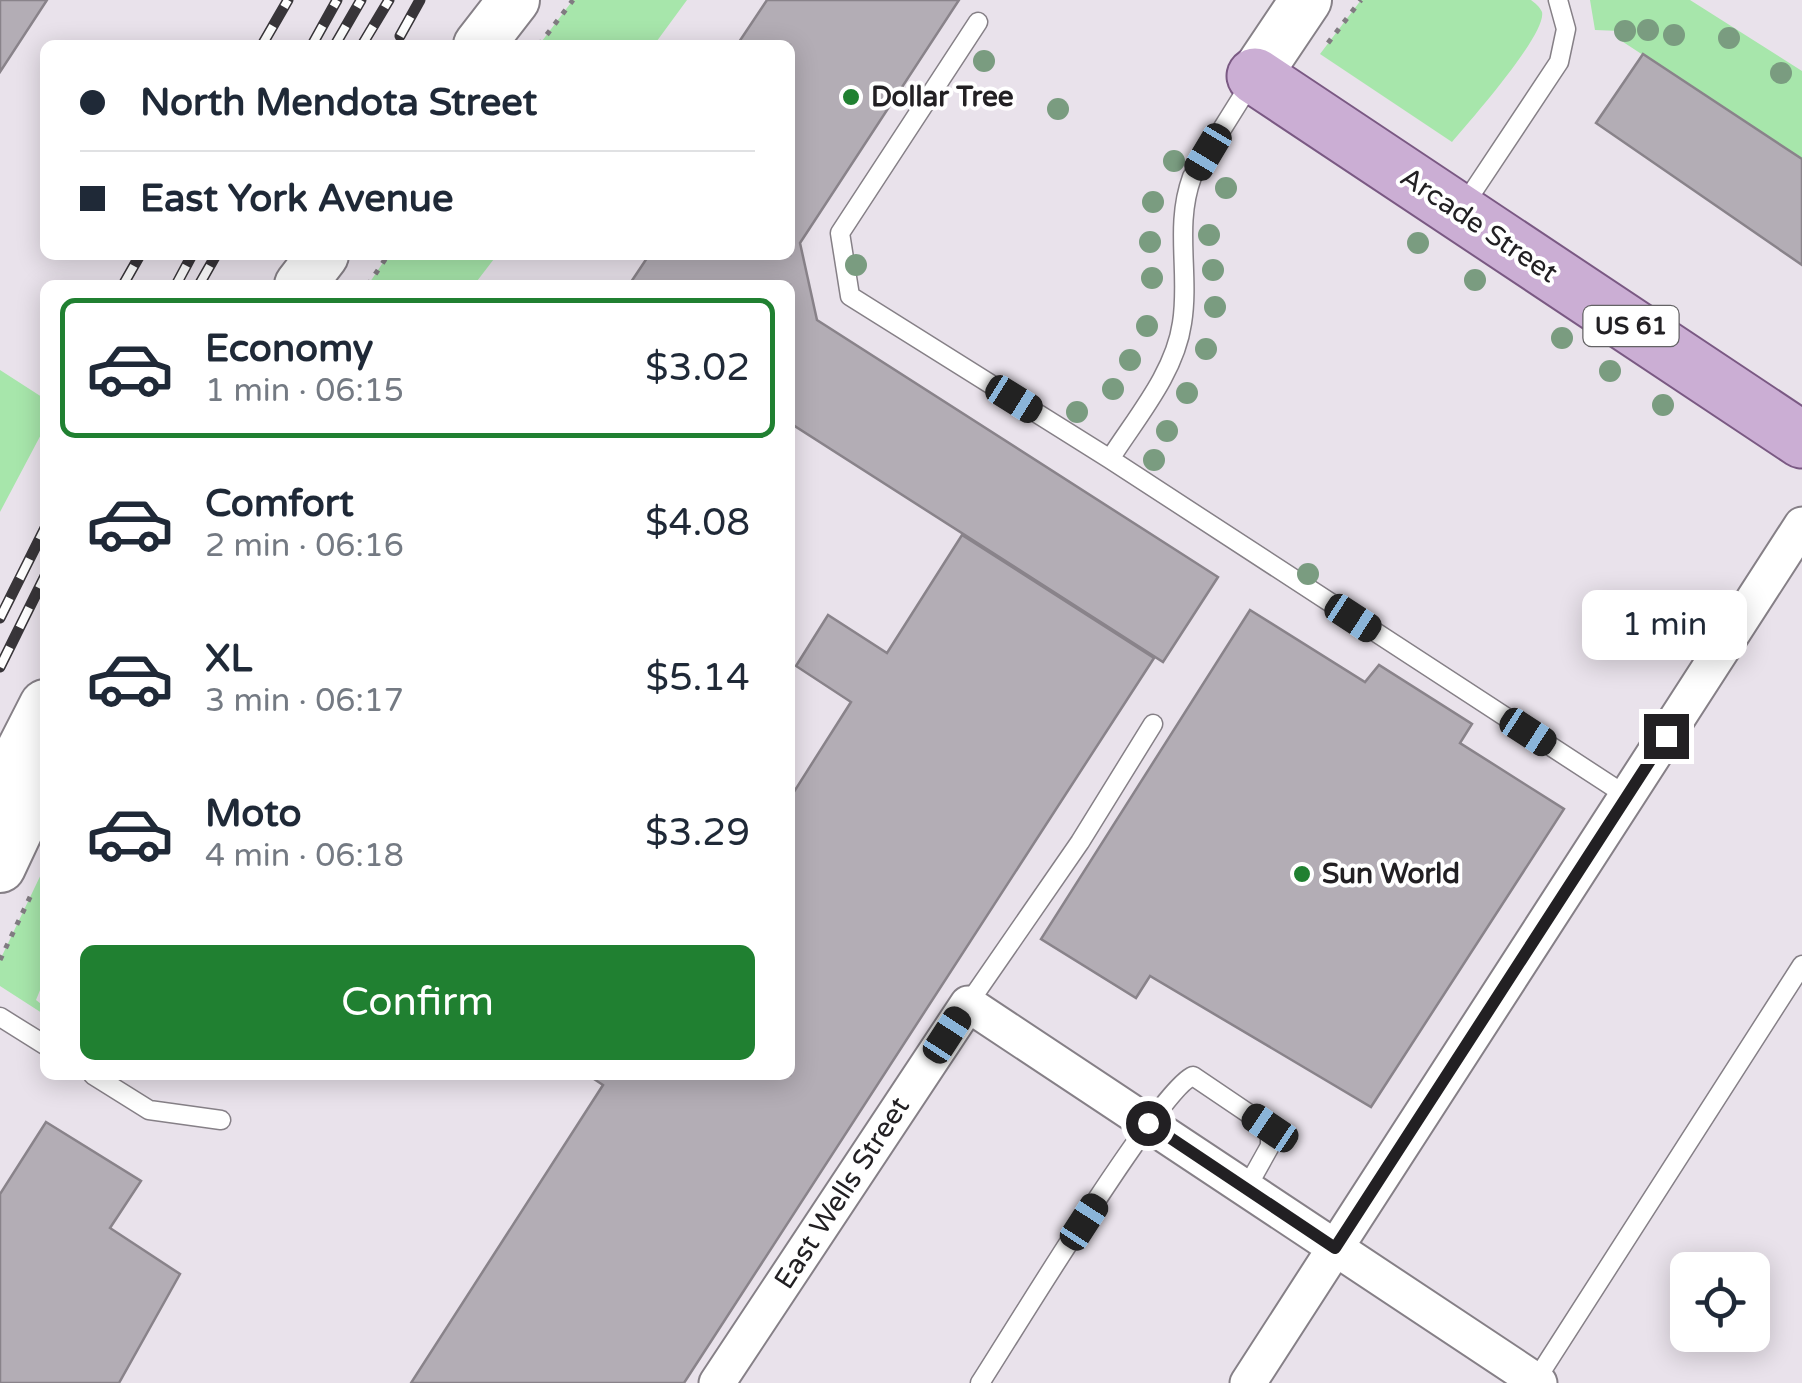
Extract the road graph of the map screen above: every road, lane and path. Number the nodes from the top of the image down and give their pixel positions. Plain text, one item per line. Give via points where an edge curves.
1 (514, 0) edge
2 (573, 0) edge
3 (1306, 0) edge
4 (1361, 0) edge
5 (1558, 0) edge
6 (978, 22) dead end
7 (483, 40) edge
8 (544, 40) edge
9 (1274, 88) junction
10 (1459, 212) junction
11 (320, 260) edge
12 (304, 280) edge
13 (1802, 440) edge
14 (1110, 459) junction
15 (1802, 525) edge
16 (40, 715) edge
17 (1152, 724) dead end
18 (40, 792) edge
19 (0, 793) edge
20 (1627, 796) junction
21 (19, 874) edge
22 (0, 960) edge
23 (1802, 965) edge
24 (968, 1004) junction
25 (0, 1017) edge
26 (40, 1042) edge
27 (101, 1080) edge
28 (220, 1120) dead end
29 (1148, 1123) junction
30 (1246, 1189) junction
31 (1335, 1248) junction
32 (1536, 1382) edge
33 (717, 1383) edge
34 (980, 1383) edge
35 (1248, 1383) edge

1 - 7 main road
2 - 8 path
3 - 9 main road
4 - 9 path via 1320,54
5 - 10 lane via 1566,29 1563,53
6 - 14 lane via 840,233 850,296
9 - 10 main road, Arcade Street / US 61
9 - 14 lane via 1192,178 1181,226 1184,308 1174,356
10 - 13 main road, Arcade Street / US 61
11 - 12 main road
14 - 20 lane
15 - 20 street
16 - 19 main road
17 - 24 lane
18 - 21 main road
20 - 31 street
21 - 22 path
23 - 32 lane
24 - 29 street
24 - 33 street, East Wells Street
25 - 26 lane
27 - 28 lane via 150,1110
29 - 30 street
29 - 30 lane via 1182,1079 1193,1076 1270,1128 1270,1146
29 - 34 lane
30 - 31 street
31 - 32 street
31 - 35 street

